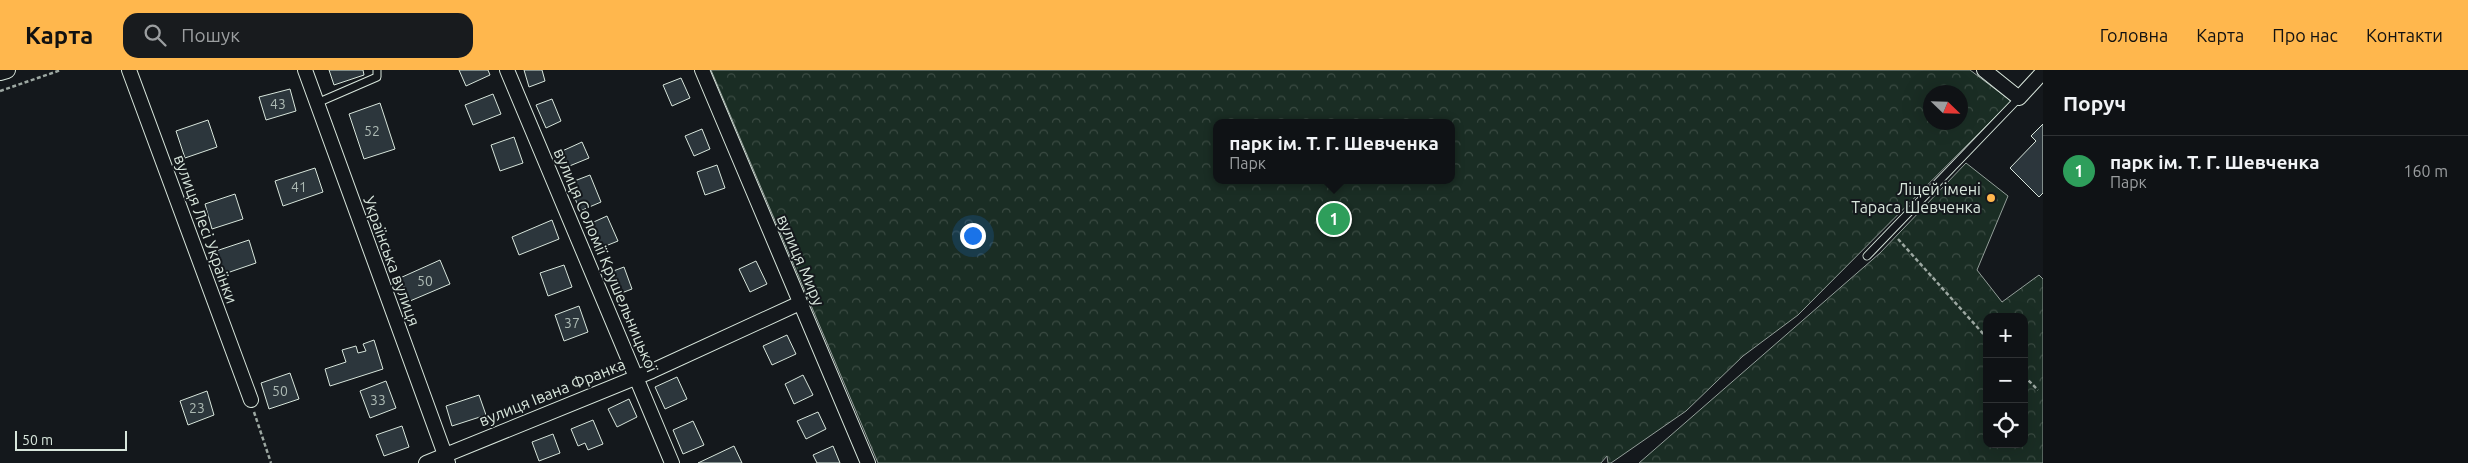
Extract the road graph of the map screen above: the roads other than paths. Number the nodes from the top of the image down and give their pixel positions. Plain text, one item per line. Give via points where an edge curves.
1 (7, 70) edge
2 (129, 70) edge
3 (305, 70) edge
4 (377, 70) edge
5 (508, 70) edge
6 (702, 70) edge
7 (1984, 70) edge
8 (0, 72) edge
9 (2043, 72) edge
10 (2019, 98) junction
11 (317, 103) junction
12 (1867, 256) dead end
13 (800, 302) junction
14 (635, 377) junction
15 (250, 400) road end
16 (447, 459) edge
17 (426, 463) edge
18 (672, 463) edge
19 (868, 463) edge

1 - 8 street
2 - 15 street, вулиця Лесі Українки
3 - 11 street, Українська вулиця
4 - 11 lane via 378,77
5 - 14 street, вулиця Соломії Крушельницької
6 - 13 street, вулиця Миру
7 - 10 street
9 - 10 street
10 - 12 lane
11 - 16 street, Українська вулиця
13 - 14 street, вулиця Івана Франка
13 - 19 street, вулиця Миру
14 - 16 street, вулиця Івана Франка
14 - 18 street, вулиця Соломії Крушельницької
16 - 17 street, вулиця Івана Франка

